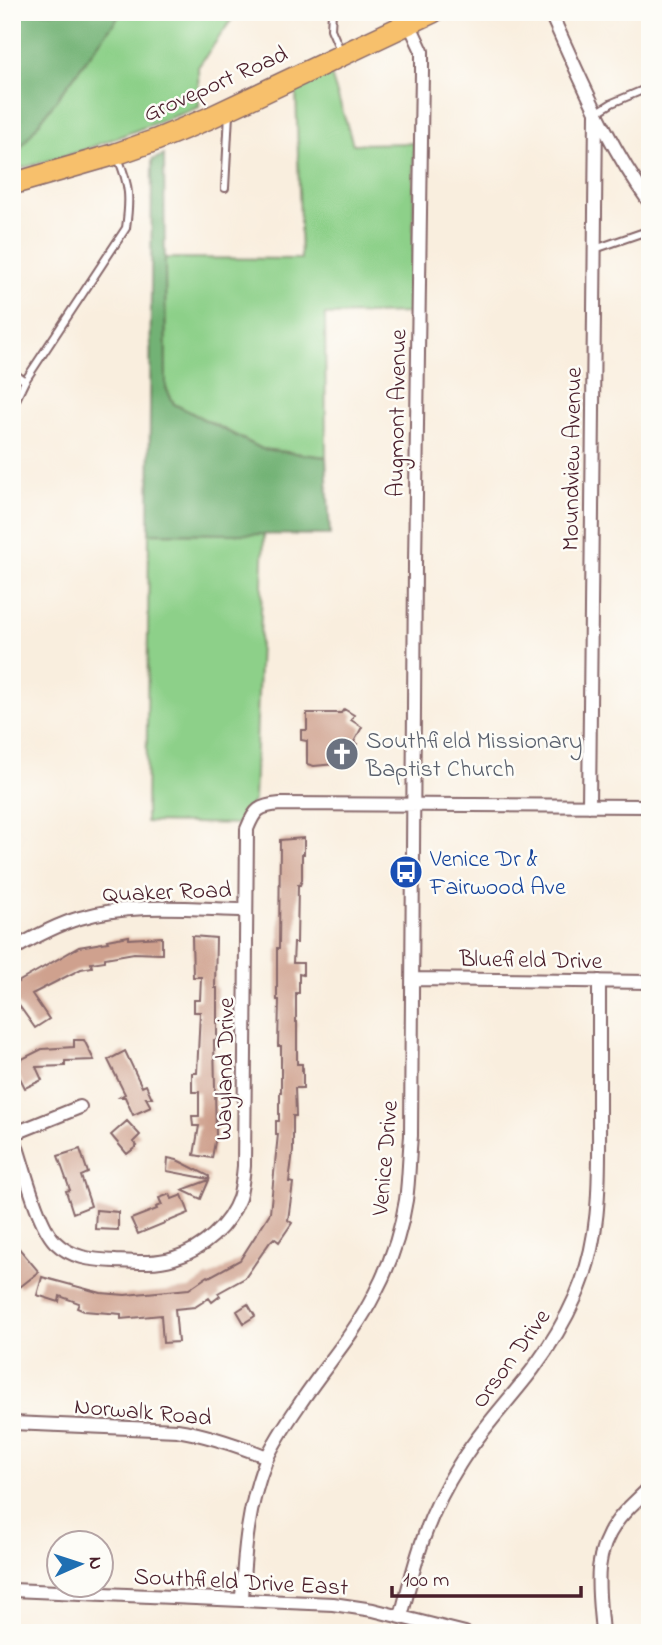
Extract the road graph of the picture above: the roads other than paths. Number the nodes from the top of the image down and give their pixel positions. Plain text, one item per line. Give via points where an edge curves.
1 (332, 12) edge
2 (433, 12) edge
3 (550, 12) edge
4 (410, 23) junction
5 (342, 55) junction
6 (650, 87) edge
7 (229, 108) junction
8 (596, 113) junction
9 (116, 154) junction
10 (12, 184) edge
11 (225, 188) dead end
12 (650, 202) edge
13 (650, 230) edge
14 (595, 249) junction
15 (12, 373) edge
16 (25, 381) junction
17 (12, 408) edge
18 (415, 805) junction
19 (589, 806) junction
20 (650, 806) edge
21 (246, 910) junction
22 (12, 950) edge
23 (412, 979) junction
24 (599, 981) junction
25 (650, 982) edge
26 (80, 1107) dead end
27 (13, 1133) edge
28 (12, 1423) edge
29 (267, 1457) junction
30 (650, 1487) edge
31 (12, 1590) edge
32 (242, 1600) junction
33 (401, 1618) junction
34 (465, 1633) edge
35 (602, 1633) edge

1 - 5 lane via 331,29
2 - 4 main road, Groveport Road
3 - 8 street
4 - 5 main road, Groveport Road
4 - 18 street, Augmont Avenue via 422,51
5 - 7 main road, Groveport Road
6 - 8 lane
7 - 9 main road, Groveport Road
7 - 11 lane
8 - 12 street
8 - 14 street, Moundview Avenue
9 - 10 main road, Groveport Road
9 - 16 lane via 130,200 126,228
13 - 14 lane
14 - 19 street, Moundview Avenue
15 - 16 lane
16 - 17 lane
18 - 19 street
18 - 21 street, Wayland Drive via 280,804 258,809 247,829
18 - 23 street, Venice Drive
19 - 20 street
21 - 22 street, Quaker Road via 142,908 98,913 57,926
21 - 27 street, Wayland Drive via 244,1166 239,1198 219,1229 198,1247 173,1259 133,1262 72,1254 53,1240 41,1218
23 - 24 street, Bluefield Drive
23 - 29 street, Venice Drive via 411,1136 406,1200 398,1233 374,1295
24 - 25 street, Bluefield Drive
24 - 33 street, Orson Drive via 600,1186 586,1270 542,1357 478,1437 440,1496 424,1532
26 - 27 street
28 - 29 street, Norwalk Road via 177,1430 203,1434
29 - 32 street, Venice Drive via 248,1523
30 - 35 street via 617,1521 604,1542 598,1583
31 - 32 street, Southfield Drive East
32 - 33 street, Southfield Drive East via 333,1604
33 - 34 street, Southfield Drive East

